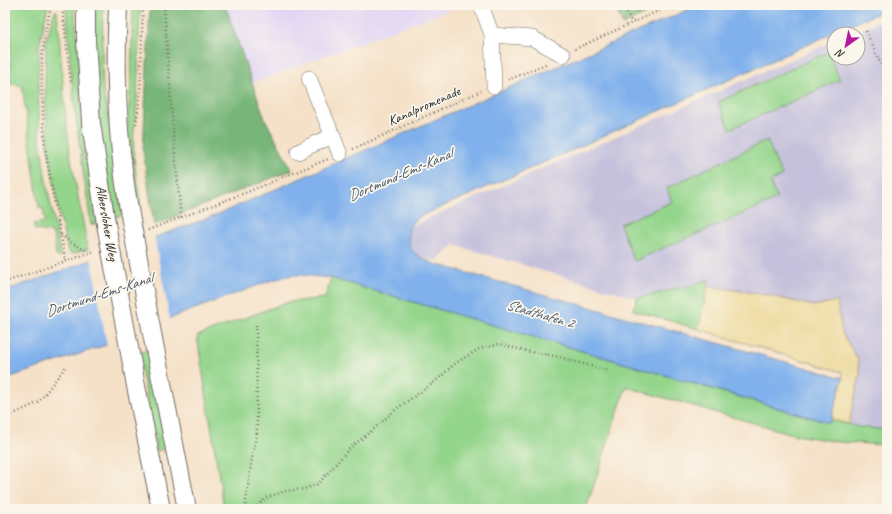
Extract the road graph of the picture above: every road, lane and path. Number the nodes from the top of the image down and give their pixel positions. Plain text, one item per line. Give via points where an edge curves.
1 (54, 5) edge
2 (86, 5) edge
3 (118, 5) edge
4 (143, 5) edge
5 (164, 5) edge
6 (481, 5) edge
7 (623, 5) edge
8 (671, 5) edge
9 (632, 23) junction
10 (866, 31) dead end
11 (492, 35) junction
12 (562, 55) junction
13 (886, 76) edge
14 (309, 78) dead end
15 (494, 86) junction
16 (136, 128) dead end
17 (333, 136) junction
18 (298, 152) dead end
19 (340, 154) junction
20 (60, 235) junction
21 (89, 253) dead end
22 (5, 282) edge
23 (256, 324) dead end
24 (66, 366) dead end
25 (608, 371) dead end
26 (5, 418) edge
27 (161, 509) edge
28 (187, 509) edge
29 (245, 509) edge
30 (255, 509) edge

1 - 20 path via 50,11 42,55 42,93 45,148
2 - 27 main road, Albersloher Weg, bridge via 91,123 106,224
3 - 28 main road, Albersloher Weg, bridge via 116,53 119,131 126,191
4 - 16 path via 140,97
5 - 19 path, Kanalpromenade via 181,218
6 - 11 lane
7 - 9 path
8 - 9 path, Kanalpromenade
9 - 12 path, Kanalpromenade
10 - 13 path
11 - 12 lane via 532,38
11 - 15 lane
12 - 15 path, Kanalpromenade
14 - 17 lane
15 - 19 path, Kanalpromenade
17 - 18 lane
17 - 19 lane
20 - 21 path
20 - 22 path via 66,261
23 - 29 path via 257,432
24 - 26 path via 39,402
25 - 30 path via 499,344 479,349 396,409 350,448 318,484 304,490 285,491 266,498

